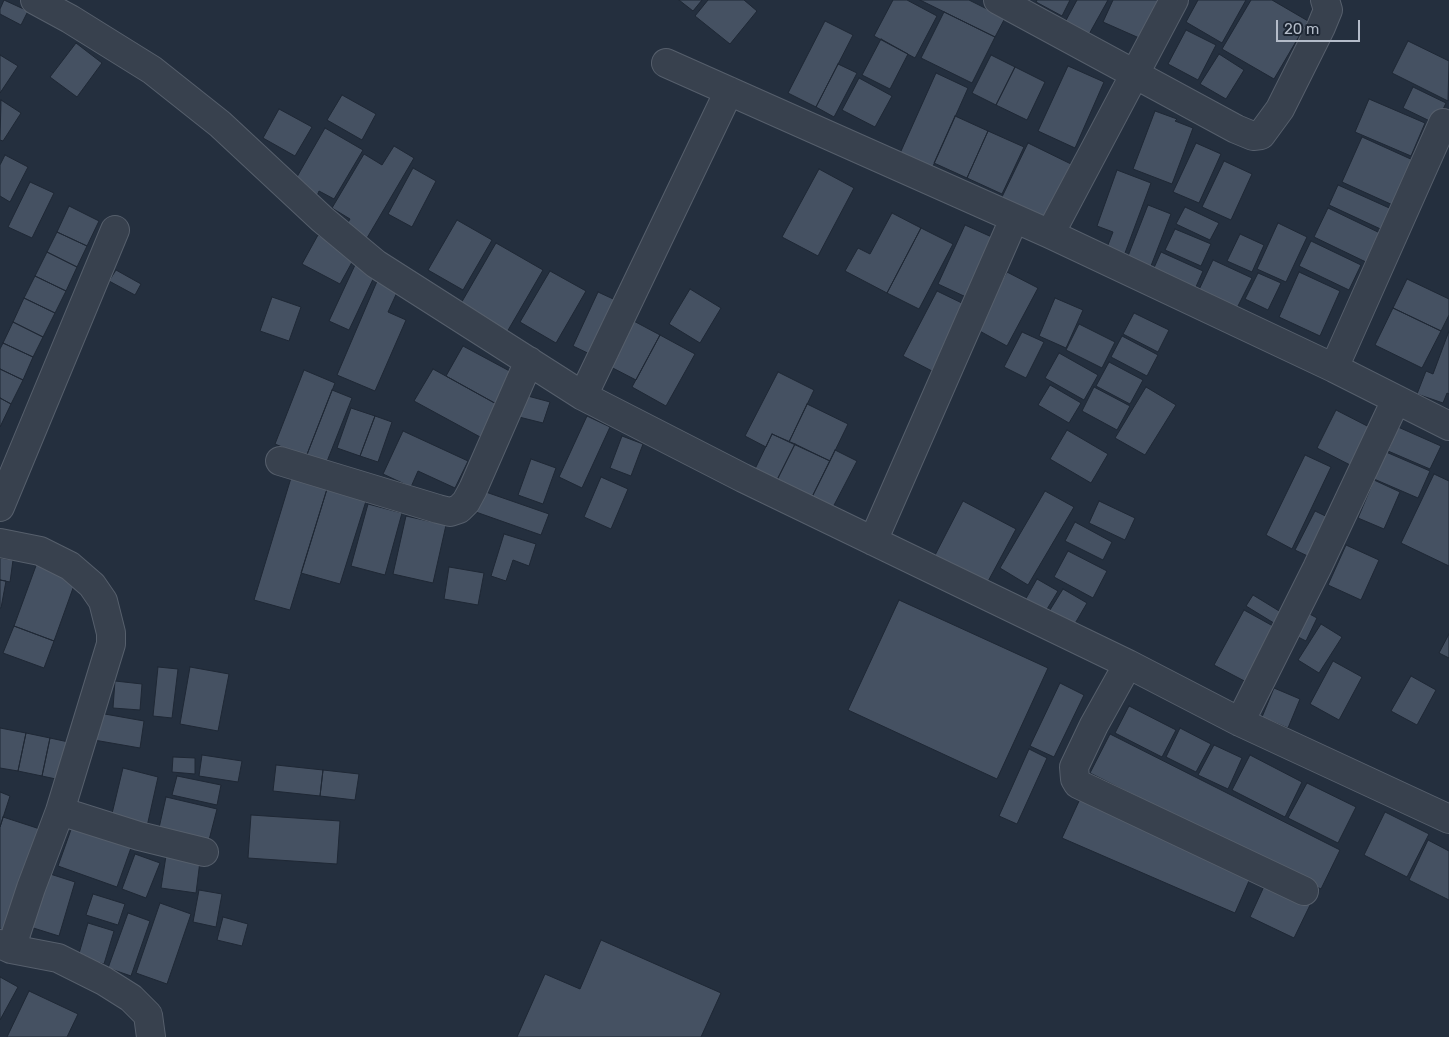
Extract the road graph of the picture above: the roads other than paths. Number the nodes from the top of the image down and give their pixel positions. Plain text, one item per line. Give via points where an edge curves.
1 (35, 0) edge
2 (998, 0) edge
3 (1174, 0) edge
4 (1325, 0) edge
5 (666, 63) dead end
6 (1135, 74) junction
7 (729, 91) junction
8 (1443, 122) dead end
9 (1014, 219) junction
10 (115, 230) dead end
11 (1050, 234) junction
12 (528, 361) junction
13 (1334, 368) junction
14 (583, 396) junction
15 (1396, 400) junction
16 (1449, 426) edge
17 (280, 461) dead end
18 (0, 507) edge
19 (873, 541) junction
20 (0, 543) edge
21 (1128, 664) junction
22 (1240, 722) junction
23 (60, 811) junction
24 (1449, 819) edge
25 (204, 852) dead end
26 (1304, 891) dead end
27 (6, 946) edge
28 (151, 1037) edge

1 - 12 street via 152,70 220,124 322,219 376,264
2 - 6 street
3 - 6 street
4 - 6 street via 1328,10 1321,27 1280,109 1260,135 1253,136 1236,129
5 - 7 street
6 - 11 street
7 - 9 street
7 - 14 street
8 - 13 street
9 - 11 street
9 - 19 street
10 - 18 street
11 - 13 street
12 - 14 street
12 - 17 street via 473,489 459,509 450,512 438,509
13 - 15 street
14 - 19 street
15 - 16 street
15 - 22 street via 1318,568
19 - 21 street
20 - 23 street via 40,551 70,566 92,585 103,601 111,633 111,644
21 - 22 street
21 - 26 street via 1074,767 1078,784
22 - 24 street
23 - 25 street
23 - 27 street
27 - 28 street via 58,958 104,981 131,998 148,1015

